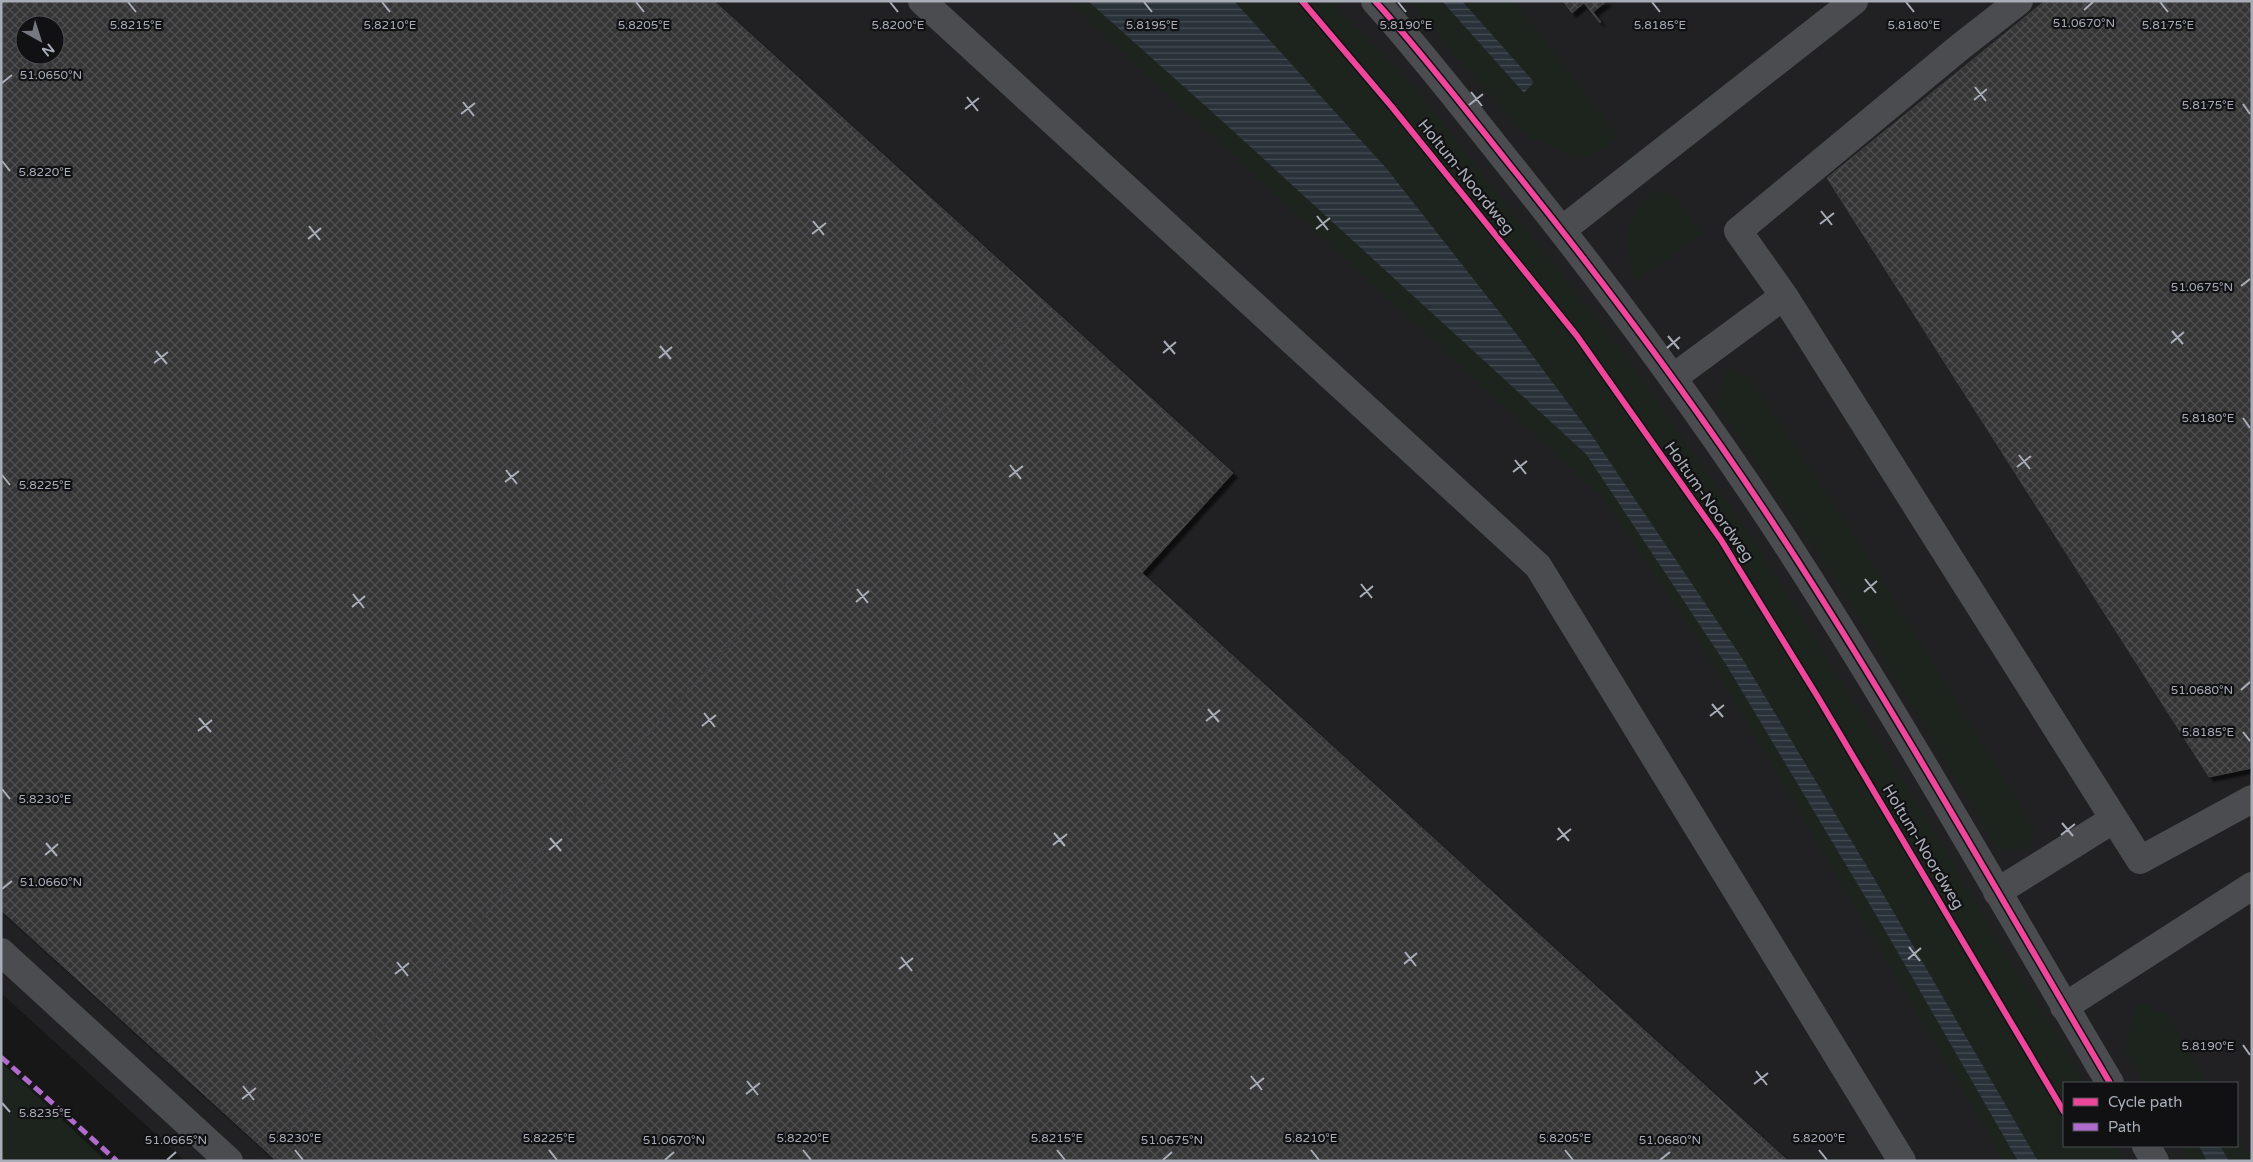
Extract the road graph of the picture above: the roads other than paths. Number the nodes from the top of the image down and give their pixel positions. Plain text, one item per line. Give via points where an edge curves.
1 (922, 1) edge
2 (1375, 1) edge
3 (1854, 1) edge
4 (2018, 1) edge
5 (1562, 230) junction
6 (1784, 296) junction
7 (1674, 377) junction
8 (2252, 799) edge
9 (2114, 819) junction
10 (1997, 892) junction
11 (2248, 897) edge
12 (1, 952) edge
13 (2064, 1007) junction
14 (2109, 1082) edge
15 (2147, 1147) edge
16 (229, 1161) edge
17 (1902, 1161) edge
18 (2155, 1161) edge

1 - 17 street via 1538,566
2 - 5 street
3 - 5 street
4 - 6 street via 1738,231
5 - 7 street
6 - 7 street
6 - 9 street
7 - 10 street via 1799,563
8 - 9 street via 2140,860
9 - 10 street
10 - 13 street
11 - 13 street
12 - 16 street
13 - 14 street
15 - 18 street

